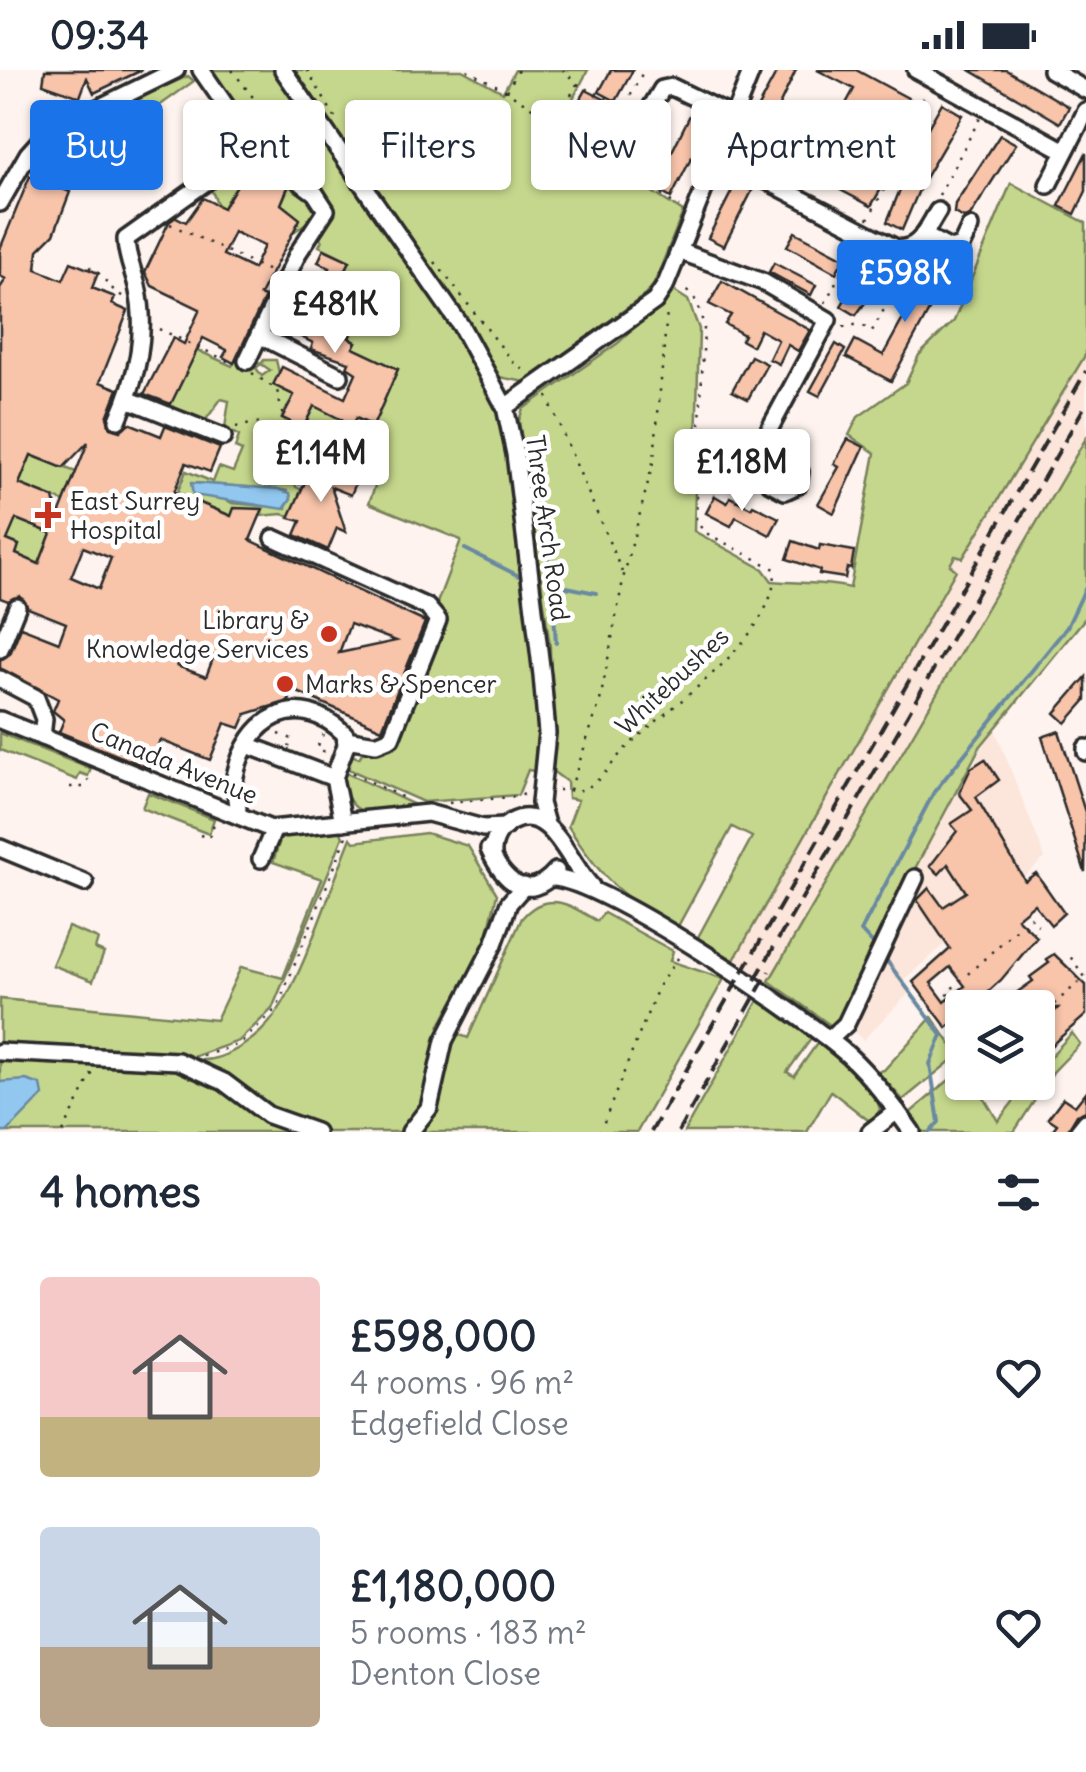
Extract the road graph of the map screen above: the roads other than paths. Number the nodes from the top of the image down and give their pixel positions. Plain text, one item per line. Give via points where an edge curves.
1 (176, 70) edge
2 (200, 70) edge
3 (283, 70) edge
4 (752, 70) edge
5 (916, 70) edge
6 (1052, 70) edge
7 (1086, 90) edge
8 (221, 100) edge
9 (304, 100) edge
10 (656, 100) edge
11 (699, 100) edge
12 (741, 100) edge
13 (1086, 111) edge
14 (325, 130) edge
15 (1065, 151) junction
16 (1048, 185) dead end
17 (193, 190) edge
18 (311, 190) edge
19 (704, 190) edge
20 (789, 190) edge
21 (0, 203) edge
22 (938, 211) road end
23 (970, 228) dead end
24 (922, 236) junction
25 (679, 251) junction
26 (259, 335) junction
27 (247, 362) dead end
28 (340, 376) dead end
29 (127, 399) junction
30 (504, 407) junction
31 (118, 420) dead end
32 (223, 437) road end
33 (753, 462) road end
34 (274, 538) dead end
35 (17, 607) dead end
36 (0, 649) edge
37 (0, 679) edge
38 (0, 720) edge
39 (42, 737) junction
40 (346, 740) junction
41 (250, 746) junction
42 (542, 759) junction
43 (334, 778) junction
44 (450, 811) junction
45 (237, 815) junction
46 (344, 822) junction
47 (510, 824) junction
48 (546, 824) junction
49 (274, 829) junction
50 (0, 848) edge
51 (564, 853) junction
52 (492, 856) junction
53 (261, 859) dead end
54 (504, 877) junction
55 (550, 878) junction
56 (915, 878) dead end
57 (86, 882) dead end
58 (524, 886) junction
59 (602, 896) junction
60 (494, 944) junction
61 (830, 1039) junction
62 (0, 1052) edge
63 (897, 1111) junction
64 (1086, 1122) edge
65 (316, 1132) edge
66 (410, 1132) edge
67 (870, 1132) edge
68 (912, 1132) edge
69 (1078, 1132) edge

1 - 21 street via 47,133
2 - 8 street
3 - 9 street, Three Arch Road
4 - 12 street
5 - 15 street
6 - 7 street
10 - 11 street via 672,87
13 - 15 street
14 - 30 street, Three Arch Road via 462,326
15 - 16 street
17 - 29 street via 126,240 141,318
18 - 26 street via 326,210
19 - 25 street
20 - 24 street via 906,250
22 - 24 street
23 - 24 street via 960,246 950,249
25 - 30 street via 666,284 637,316
25 - 33 street via 764,282 828,320 767,441 791,459 800,472 798,485 785,490 770,484
26 - 27 street
26 - 28 street
29 - 31 street
29 - 32 street
30 - 42 street, Three Arch Road via 528,542 547,733
34 - 40 street via 427,608 438,620 393,736 376,744
35 - 36 street
37 - 39 street via 38,701
38 - 39 street, Canada Avenue
39 - 45 street, Canada Avenue
40 - 41 street via 327,722 278,713 264,720
40 - 43 street
41 - 43 street
41 - 45 street via 235,777
42 - 47 street, Three Arch Road via 532,797
42 - 48 street, Three Arch Road
43 - 46 street
44 - 46 street, Canada Avenue
44 - 47 street, Canada Avenue via 483,828
44 - 52 street via 481,836
45 - 49 street, Canada Avenue
46 - 49 street, Canada Avenue
47 - 48 street
47 - 52 street via 494,842
48 - 51 street
49 - 53 street
50 - 57 street
51 - 55 street
51 - 59 street
52 - 54 street
54 - 58 street
54 - 60 street
55 - 58 street
55 - 59 street
56 - 61 street via 846,1024
58 - 60 street via 509,904
59 - 61 street via 764,990
60 - 66 street via 444,1041 429,1108
61 - 63 street
62 - 65 street via 190,1065 268,1115
63 - 67 street
63 - 68 street
64 - 69 street

